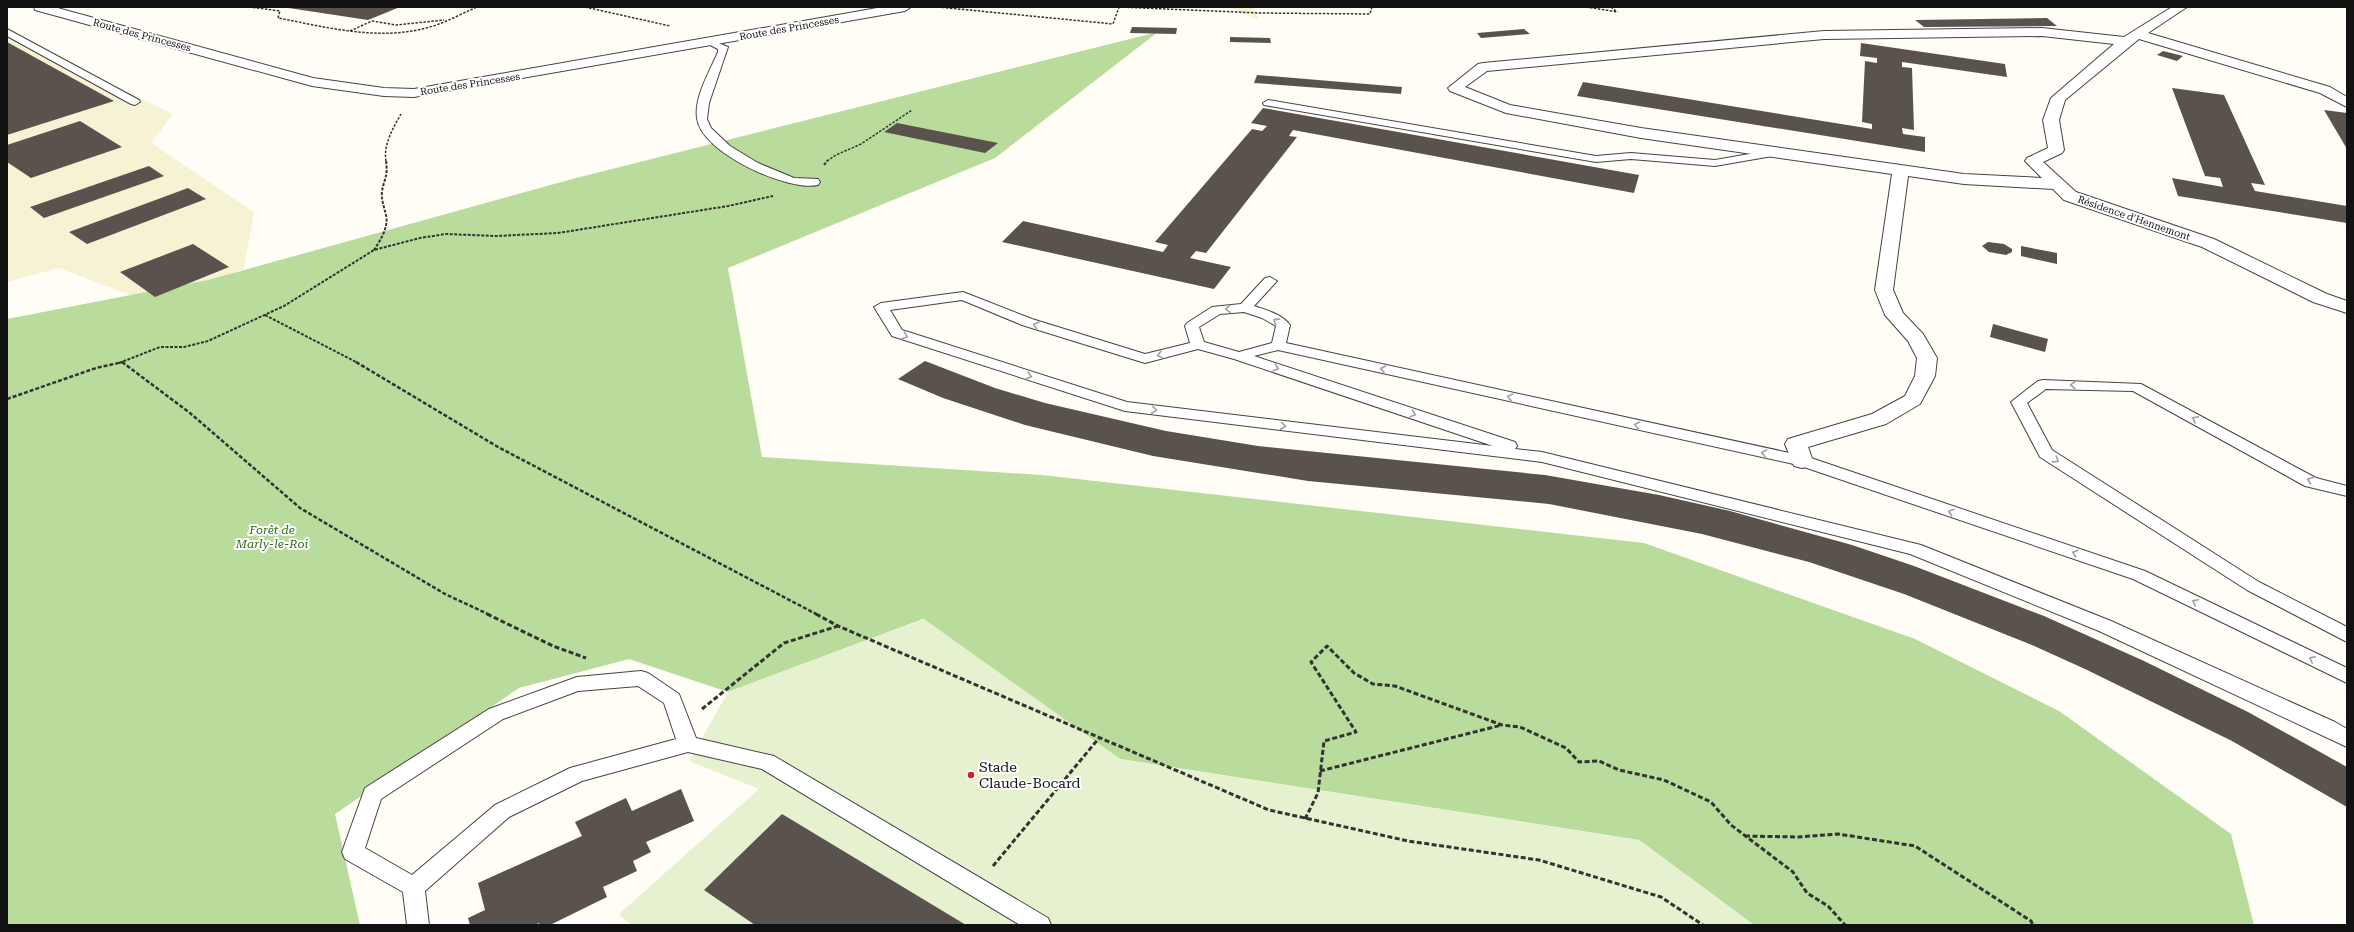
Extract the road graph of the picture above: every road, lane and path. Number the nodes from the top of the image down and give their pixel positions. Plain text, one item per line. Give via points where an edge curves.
1 (40, 7) edge
2 (249, 7) edge
3 (477, 7) edge
4 (585, 7) edge
5 (905, 7) edge
6 (938, 7) edge
7 (1119, 7) edge
8 (1372, 7) edge
9 (1586, 7) edge
10 (1611, 7) edge
11 (2181, 7) edge
12 (448, 19) junction
13 (674, 27) dead end
14 (7, 32) edge
15 (350, 32) junction
16 (2131, 38) junction
17 (709, 42) junction
18 (135, 102) dead end
19 (1268, 102) dead end
20 (2347, 103) edge
21 (912, 110) dead end
22 (401, 113) dead end
23 (1778, 152) junction
24 (1901, 169) junction
25 (814, 182) junction
26 (2056, 184) junction
27 (374, 250) junction
28 (1270, 281) dead end
29 (2347, 307) edge
30 (1245, 308) junction
31 (265, 315) junction
32 (1198, 345) junction
33 (1278, 346) junction
34 (1240, 356) junction
35 (122, 362) junction
36 (7, 399) edge
37 (1542, 457) junction
38 (1802, 461) junction
39 (2347, 490) edge
40 (838, 626) junction
41 (2347, 635) edge
42 (590, 660) dead end
43 (2347, 676) edge
44 (1502, 725) junction
45 (685, 735) junction
46 (1099, 738) junction
47 (2347, 739) edge
48 (1320, 772) junction
49 (1305, 819) junction
50 (1745, 836) junction
51 (989, 871) dead end
52 (413, 887) junction
53 (418, 925) edge
54 (1040, 925) edge
55 (1703, 925) edge
56 (1845, 925) edge
57 (2033, 925) edge

1 - 17 street, Route des Princesses via 312,82 384,92 414,93 454,87
2 - 15 path via 280,11 278,18
3 - 12 path
4 - 13 path
5 - 17 street, Route des Princesses
6 - 7 path via 1113,24
7 - 8 path via 1260,13 1370,14
9 - 10 path via 1618,12
11 - 16 street, Résidence d'Hennemont
12 - 15 path via 417,31
12 - 15 path via 396,25 372,21
14 - 18 lane
16 - 20 street via 2325,90
16 - 23 street via 2042,32 1824,34 1483,67 1455,88 1506,109 1641,133
16 - 26 street, Résidence d'Hennemont via 2058,98 2051,120 2056,150 2033,161
17 - 25 lane via 723,47 723,52 709,85 702,118 705,131 719,146 753,163 791,180
19 - 23 lane via 1596,159 1631,156 1715,163
21 - 25 path via 890,121 860,145 835,155 826,163
22 - 27 path via 390,131 385,156 388,174 382,191 387,216 383,236
23 - 24 street
24 - 26 street via 1964,179
24 - 38 street via 1884,290 1894,315 1916,338 1927,358 1925,376 1913,400 1879,419 1796,444
25 - 27 path via 728,206 582,230 496,236 446,234
26 - 29 street, Résidence d'Hennemont via 2070,196 2208,243 2320,298
27 - 31 path
28 - 30 lane
30 -> 32 lane via 1217,310 1192,326
33 -> 30 lane via 1282,325 1266,315
31 - 35 path via 196,345 152,349
31 - 40 path via 319,341 394,383 498,447
32 - 34 lane
32 -> 37 lane via 1146,359 1027,322 962,296 881,308 897,333 1125,406
33 - 34 lane
38 -> 33 lane
34 -> 37 lane
35 - 36 path via 96,368
35 - 42 path via 190,413 300,508 445,594 553,646
37 - 47 lane via 1915,549 2105,626
43 -> 38 lane via 2139,575
39 -> 41 lane via 2311,482 2136,387 2043,384 2019,402 2046,453 2253,586
40 - 45 path via 784,643
40 - 46 path
44 - 48 path
44 - 48 path via 1414,692 1395,686 1373,684 1354,673 1327,646 1311,662 1356,732 1324,741
44 - 50 path via 1520,727 1566,748 1580,762 1599,761 1619,770 1664,780 1712,802 1731,825
45 - 52 lane via 577,774 502,811
45 - 52 lane via 672,699 641,678 577,684 496,714 372,794 353,852
45 - 54 lane via 768,762
46 - 49 path via 1269,810
46 - 51 path
48 - 49 path via 1318,793
49 - 55 path via 1408,842 1538,860 1662,897
50 - 56 path via 1793,872 1807,894 1828,906
50 - 57 path via 1798,837 1838,834 1915,846
52 - 53 lane

